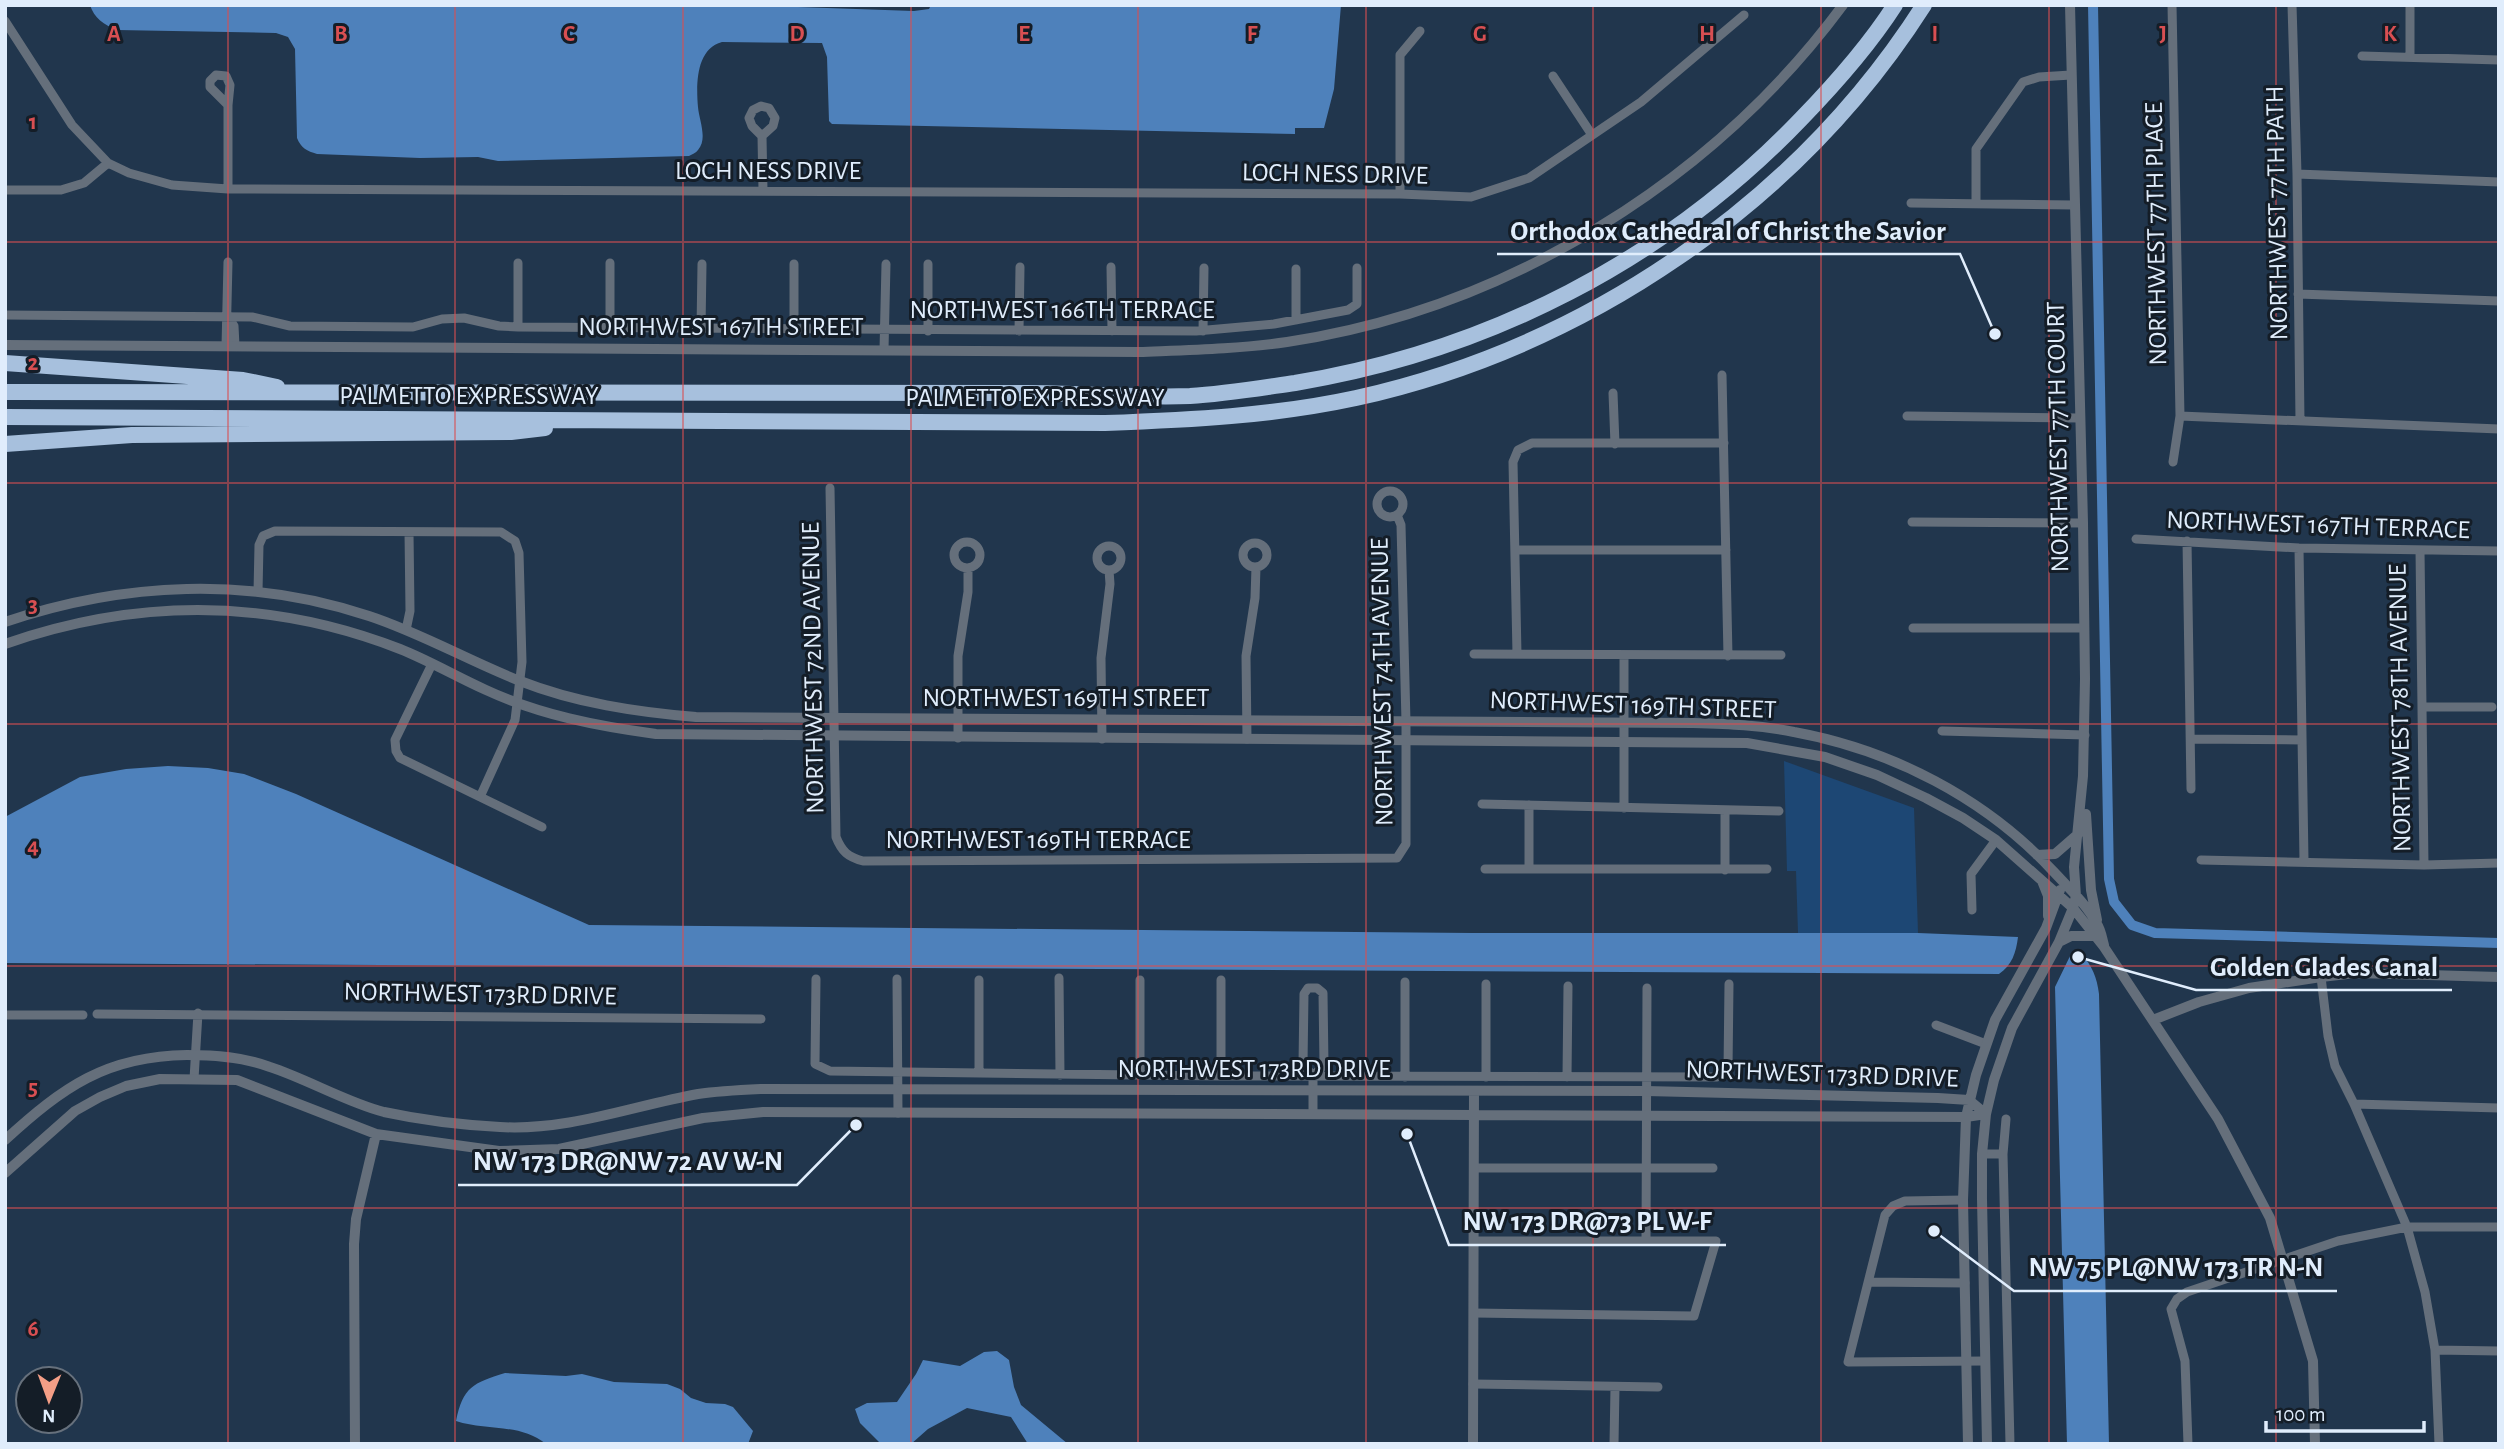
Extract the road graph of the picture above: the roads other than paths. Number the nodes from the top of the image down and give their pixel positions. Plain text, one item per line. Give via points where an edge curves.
1 (1843, 5) edge
2 (1895, 5) edge
3 (1924, 5) edge
4 (2070, 5) edge
5 (2172, 5) edge
6 (2292, 5) edge
7 (2410, 5) edge
8 (1744, 15) dead end
9 (5, 21) edge
10 (1420, 31) dead end
11 (2362, 56) dead end
12 (2410, 56) junction
13 (2499, 60) edge
14 (2071, 75) junction
15 (1553, 76) dead end
16 (228, 105) dead end
17 (1592, 135) junction
18 (762, 136) dead end
19 (108, 163) junction
20 (2297, 174) junction
21 (2499, 182) edge
22 (228, 189) junction
23 (5, 190) edge
24 (763, 191) junction
25 (1399, 194) junction
26 (1911, 203) dead end
27 (1976, 203) junction
28 (2074, 205) junction
29 (228, 262) dead end
30 (518, 263) dead end
31 (610, 263) dead end
32 (702, 264) dead end
33 (794, 264) dead end
34 (886, 264) dead end
35 (928, 264) dead end
36 (1020, 267) dead end
37 (1111, 267) dead end
38 (1204, 268) dead end
39 (1357, 268) dead end
40 (1296, 269) dead end
41 (2298, 294) junction
42 (2499, 301) edge
43 (5, 315) edge
44 (228, 317) junction
45 (1296, 320) junction
46 (518, 327) junction
47 (610, 328) junction
48 (701, 329) junction
49 (794, 330) junction
50 (885, 330) junction
51 (928, 331) junction
52 (1019, 331) junction
53 (1112, 331) junction
54 (1203, 331) junction
55 (5, 345) edge
56 (230, 346) junction
57 (884, 350) junction
58 (5, 363) edge
59 (1722, 375) dead end
60 (5, 393) edge
61 (310, 393) junction
62 (1613, 393) dead end
63 (1907, 416) dead end
64 (2180, 416) junction
65 (5, 417) edge
66 (2080, 418) junction
67 (606, 420) junction
68 (2300, 421) junction
69 (2499, 429) edge
70 (1724, 443) junction
71 (5, 444) edge
72 (1615, 444) junction
73 (2174, 462) dead end
74 (830, 488) dead end
75 (1397, 515) dead end
76 (1912, 522) dead end
77 (2083, 523) junction
78 (409, 532) junction
79 (2136, 540) dead end
80 (2187, 541) junction
81 (2299, 548) junction
82 (1514, 550) junction
83 (1726, 550) junction
84 (2420, 550) junction
85 (2499, 551) edge
86 (1256, 567) dead end
87 (968, 568) dead end
88 (1109, 570) dead end
89 (183, 588) junction
90 (258, 592) junction
91 (177, 609) junction
92 (18, 618) junction
93 (5, 622) edge
94 (1913, 628) dead end
95 (2084, 628) junction
96 (406, 630) junction
97 (27, 637) junction
98 (5, 644) edge
99 (1474, 654) dead end
100 (1517, 654) junction
101 (1625, 655) junction
102 (1781, 655) dead end
103 (1728, 656) junction
104 (432, 664) junction
105 (520, 681) junction
106 (517, 702) junction
107 (2422, 707) junction
108 (2492, 707) dead end
109 (834, 719) junction
110 (958, 719) junction
111 (1102, 720) junction
112 (1247, 721) junction
113 (1406, 722) junction
114 (1625, 722) junction
115 (1942, 732) dead end
116 (834, 735) junction
117 (2085, 735) junction
118 (958, 738) junction
119 (1102, 739) junction
120 (1247, 739) junction
121 (2191, 739) junction
122 (1406, 740) junction
123 (2302, 740) junction
124 (1625, 741) junction
125 (2083, 776) junction
126 (2191, 789) dead end
127 (480, 797) junction
128 (1482, 804) dead end
129 (1529, 805) junction
130 (1625, 808) junction
131 (1725, 810) junction
132 (1779, 811) dead end
133 (542, 827) dead end
134 (2078, 834) junction
135 (1996, 840) junction
136 (840, 848) joint
137 (2037, 855) junction
138 (1242, 859) joint
139 (2201, 860) dead end
140 (2304, 861) junction
141 (2499, 863) edge
142 (2424, 865) junction
143 (2074, 867) junction
144 (1529, 868) junction
145 (1485, 869) dead end
146 (1767, 869) dead end
147 (1725, 870) junction
148 (2042, 878) junction
149 (2063, 881) junction
150 (2059, 894) junction
151 (2075, 902) junction
152 (1972, 910) dead end
153 (2046, 928) junction
154 (2096, 930) junction
155 (2059, 942) junction
156 (2321, 977) junction
157 (2499, 977) edge
158 (1059, 978) dead end
159 (816, 979) dead end
160 (897, 979) dead end
161 (979, 980) dead end
162 (1140, 980) dead end
163 (1221, 980) dead end
164 (1405, 982) dead end
165 (1486, 984) dead end
166 (1729, 984) dead end
167 (1568, 986) dead end
168 (1647, 988) dead end
169 (198, 1013) junction
170 (97, 1014) dead end
171 (5, 1015) edge
172 (83, 1015) dead end
173 (761, 1019) dead end
174 (2153, 1020) junction
175 (1936, 1025) dead end
176 (1986, 1044) junction
177 (195, 1055) junction
178 (897, 1071) junction
179 (979, 1073) junction
180 (1060, 1074) junction
181 (1140, 1074) junction
182 (1221, 1076) junction
183 (1313, 1076) junction
184 (1405, 1077) junction
185 (1486, 1077) junction
186 (1567, 1077) junction
187 (1647, 1078) junction
188 (194, 1079) junction
189 (898, 1089) junction
190 (1314, 1091) junction
191 (1474, 1091) junction
192 (1646, 1091) junction
193 (1969, 1100) junction
194 (2354, 1104) junction
195 (2499, 1108) edge
196 (898, 1113) junction
197 (1313, 1114) junction
198 (1474, 1114) junction
199 (1986, 1114) junction
200 (1646, 1115) junction
201 (1966, 1117) junction
202 (2006, 1119) dead end
203 (529, 1126) junction
204 (376, 1134) junction
205 (5, 1140) edge
206 (528, 1150) junction
207 (1982, 1154) junction
208 (2003, 1154) junction
209 (1646, 1167) junction
210 (1475, 1168) junction
211 (1713, 1168) dead end
212 (5, 1173) edge
213 (1963, 1200) junction
214 (2407, 1227) junction
215 (2499, 1227) edge
216 (1474, 1241) junction
217 (1646, 1241) junction
218 (2283, 1258) junction
219 (1869, 1282) junction
220 (1965, 1283) junction
221 (1474, 1313) junction
222 (2435, 1350) junction
223 (2499, 1351) edge
224 (1966, 1361) junction
225 (1985, 1361) junction
226 (1474, 1384) junction
227 (1615, 1387) junction
228 (1658, 1387) dead end
229 (355, 1444) edge
230 (1474, 1444) edge
231 (1614, 1444) edge
232 (1968, 1444) edge
233 (1987, 1444) edge
234 (2010, 1444) edge
235 (2188, 1444) edge
236 (2315, 1444) edge
237 (2438, 1444) edge

1 - 57 street, NORTHWEST 167TH STREET via 1814,44 1752,109 1688,165 1620,215 1509,274 1432,307 1287,342 1217,349
2 - 61 highway, PALMETTO EXPRESSWAY via 1836,83 1785,136 1732,186 1628,261 1490,330 1347,374 1190,396
3 - 67 highway, PALMETTO EXPRESSWAY via 1859,93 1811,146 1704,240 1646,279 1552,330 1424,380 1282,411 1202,419 1105,423
4 - 14 street, NORTHWEST 77TH COURT
5 - 64 street, NORTHWEST 77TH PLACE
6 - 20 street, NORTHWEST 77TH PATH
7 - 12 street
8 - 17 street, LOCH NESS DRIVE via 1641,102
9 - 19 street, LOCH NESS DRIVE via 72,125
10 - 25 street via 1400,55
11 - 12 street
12 - 13 street
14 - 27 street via 2023,82 1976,149
14 - 28 street, NORTHWEST 77TH COURT
15 - 17 street
16 - 22 street
17 - 25 street, LOCH NESS DRIVE via 1529,178 1471,197
18 - 24 street
19 - 22 street, LOCH NESS DRIVE via 172,185
19 - 23 street via 84,183 61,190
20 - 21 street
20 - 41 street, NORTHWEST 77TH PATH
22 - 24 street, LOCH NESS DRIVE
24 - 25 street, LOCH NESS DRIVE
26 - 27 street
27 - 28 street
28 - 66 street, NORTHWEST 77TH COURT
29 - 44 street
30 - 46 street
31 - 47 street
32 - 48 street
33 - 49 street
34 - 50 street
35 - 51 street
36 - 52 street
37 - 53 street
38 - 54 street
39 - 45 street, NORTHWEST 166TH TERRACE via 1357,304 1353,308
40 - 45 street
41 - 42 street
41 - 68 street, NORTHWEST 77TH PATH
43 - 44 street, NORTHWEST 166TH TERRACE
44 - 46 street, NORTHWEST 166TH TERRACE via 257,317 286,326 397,327 464,318
44 - 56 street via 234,326
45 - 54 street, NORTHWEST 166TH TERRACE
46 - 47 street, NORTHWEST 166TH TERRACE
47 - 48 street, NORTHWEST 166TH TERRACE
48 - 49 street, NORTHWEST 166TH TERRACE
49 - 50 street, NORTHWEST 166TH TERRACE
50 - 51 street, NORTHWEST 166TH TERRACE
50 - 57 street
51 - 52 street, NORTHWEST 166TH TERRACE
52 - 53 street, NORTHWEST 166TH TERRACE
53 - 54 street, NORTHWEST 166TH TERRACE
55 - 56 street, NORTHWEST 167TH STREET
56 - 57 street, NORTHWEST 167TH STREET
58 - 61 highway via 243,380
59 - 70 street
60 - 61 highway, PALMETTO EXPRESSWAY
62 - 72 street
63 - 66 street
64 - 68 street
64 - 73 street, NORTHWEST 77TH PLACE
65 - 67 highway, PALMETTO EXPRESSWAY
66 - 77 street, NORTHWEST 77TH COURT
67 - 71 highway via 511,432 132,435
68 - 69 street
70 - 72 street
70 - 83 street
72 - 82 street via 1532,443 1518,450 1513,462
74 - 109 street, NORTHWEST 72ND AVENUE
75 - 113 street, NORTHWEST 74TH AVENUE via 1401,525
76 - 77 street
77 - 95 street, NORTHWEST 77TH COURT
78 - 90 street via 275,531 263,536 259,544
78 - 96 street
78 - 105 street via 501,532 515,541 519,553
79 - 80 street, NORTHWEST 167TH TERRACE
80 - 81 street, NORTHWEST 167TH TERRACE
80 - 121 street
81 - 84 street, NORTHWEST 167TH TERRACE
81 - 123 street
82 - 83 street
82 - 100 street
83 - 103 street
84 - 85 street, NORTHWEST 167TH TERRACE
84 - 107 street, NORTHWEST 78TH AVENUE
86 - 112 street via 1246,656
87 - 110 street via 958,656
88 - 111 street via 1101,658
89 - 90 street, NORTHWEST 169TH STREET
89 - 91 street
89 - 92 street, NORTHWEST 169TH STREET via 106,595
90 - 96 street, NORTHWEST 169TH STREET via 333,605
91 - 97 street, NORTHWEST 169TH STREET via 105,617
91 - 104 street, NORTHWEST 169TH STREET via 256,612 305,621 367,637
92 - 93 street, NORTHWEST 169TH STREET
92 - 97 street
94 - 95 street
95 - 117 street, NORTHWEST 77TH COURT
96 - 105 street, NORTHWEST 169TH STREET
97 - 98 street, NORTHWEST 169TH STREET
99 - 100 street
100 - 101 street
101 - 103 street
101 - 114 street
102 - 103 street
104 - 106 street, NORTHWEST 169TH STREET
104 - 127 street via 396,740 396,751 400,758
105 - 106 street
105 - 109 street, NORTHWEST 169TH STREET via 581,701 657,714
106 - 116 street, NORTHWEST 169TH STREET via 579,722 656,734
106 - 127 street via 516,720
107 - 108 street
107 - 142 street, NORTHWEST 78TH AVENUE
109 - 110 street, NORTHWEST 169TH STREET
109 - 116 street, NORTHWEST 72ND AVENUE
110 - 111 street, NORTHWEST 169TH STREET
110 - 118 street
111 - 112 street, NORTHWEST 169TH STREET
111 - 119 street
112 - 113 street, NORTHWEST 169TH STREET
112 - 120 street
113 - 114 street, NORTHWEST 169TH STREET
113 - 122 street, NORTHWEST 74TH AVENUE
114 - 124 street
114 - 137 street, NORTHWEST 169TH STREET via 1749,725 1861,748 1963,797
115 - 117 street
116 - 118 street, NORTHWEST 169TH STREET
116 - 136 street, NORTHWEST 72ND AVENUE
117 - 125 street, NORTHWEST 77TH COURT
118 - 119 street, NORTHWEST 169TH STREET
119 - 120 street, NORTHWEST 169TH STREET
120 - 122 street, NORTHWEST 169TH STREET
121 - 123 street
121 - 126 street
122 - 124 street, NORTHWEST 169TH STREET
122 - 138 street, NORTHWEST 74TH AVENUE via 1406,844 1397,858
123 - 140 street
124 - 130 street
124 - 135 street, NORTHWEST 169TH STREET via 1747,743 1825,757 1926,798
125 - 134 street, NORTHWEST 77TH COURT
125 - 154 street
127 - 133 street
128 - 129 street
129 - 130 street
129 - 144 street
130 - 131 street
131 - 132 street
131 - 147 street
134 - 137 street via 2055,854
134 - 143 street, NORTHWEST 77TH COURT
135 - 148 street, NORTHWEST 169TH STREET
135 - 152 street via 1971,874
136 - 138 street, NORTHWEST 169TH TERRACE via 863,861
137 - 149 street, NORTHWEST 169TH STREET
139 - 140 street
140 - 142 street
141 - 142 street
143 - 149 street
143 - 151 street, NORTHWEST 77TH COURT
144 - 145 street
144 - 147 street
146 - 147 street
148 - 150 street, NORTHWEST 169TH STREET
148 - 153 street via 2049,907
149 - 150 street
149 - 151 street, NORTHWEST 169TH STREET
150 - 151 street, NORTHWEST 169TH STREET
150 - 153 street
151 - 154 street, NORTHWEST 169TH STREET
151 - 155 street
153 - 176 street
154 - 155 street
154 - 174 street, NORTHWEST 169TH STREET
155 - 199 street via 2012,1028
156 - 157 street via 2356,973
156 - 174 street via 2249,988
156 - 194 street via 2335,1066
158 - 180 street
159 - 178 street via 815,1064 830,1071
160 - 178 street
161 - 179 street
162 - 181 street
163 - 182 street
164 - 184 street
165 - 185 street
166 - 187 street via 1728,1070 1717,1077
167 - 186 street
168 - 187 street
169 - 170 street, NORTHWEST 173RD DRIVE
169 - 173 street, NORTHWEST 173RD DRIVE
169 - 177 street
171 - 172 street
174 - 218 street via 2218,1119 2270,1218
175 - 176 street
176 - 193 street
177 - 188 street
177 - 203 street, NORTHWEST 173RD DRIVE via 241,1057 382,1111 500,1127
177 - 205 street, NORTHWEST 173RD DRIVE via 157,1056 90,1076 62,1092
178 - 179 street
178 - 189 street
179 - 180 street
180 - 181 street
181 - 182 street
182 - 183 street
183 - 183 street via 1324,1065 1323,993 1308,988 1304,994 1303,1064
183 - 184 street
183 - 190 street
184 - 185 street
185 - 186 street
186 - 187 street
187 - 192 street
188 - 204 street, NORTHWEST 173RD DRIVE via 237,1080
188 - 212 street, NORTHWEST 173RD DRIVE via 160,1079 100,1097 66,1118
189 - 190 street, NORTHWEST 173RD DRIVE
189 - 196 street
189 - 203 street, NORTHWEST 173RD DRIVE via 738,1090 699,1094 556,1126
190 - 191 street, NORTHWEST 173RD DRIVE
190 - 197 street
191 - 192 street, NORTHWEST 173RD DRIVE
191 - 198 street
192 - 193 street, NORTHWEST 173RD DRIVE
192 - 200 street
193 - 199 street, NORTHWEST 173RD DRIVE
193 - 201 street
194 - 195 street
194 - 214 street
196 - 197 street, NORTHWEST 173RD DRIVE
196 - 206 street, NORTHWEST 173RD DRIVE via 740,1113 559,1149
197 - 198 street, NORTHWEST 173RD DRIVE
198 - 200 street, NORTHWEST 173RD DRIVE
198 - 210 street
199 - 201 street, NORTHWEST 173RD DRIVE
199 - 207 street
200 - 201 street, NORTHWEST 173RD DRIVE
200 - 209 street
201 - 213 street
202 - 208 street
203 - 206 street
204 - 206 street, NORTHWEST 173RD DRIVE via 499,1151
204 - 229 street via 354,1244
207 - 208 street
207 - 225 street
208 - 234 street
209 - 210 street
209 - 211 street
209 - 217 street
210 - 216 street
213 - 219 street via 1905,1201 1892,1206 1885,1215
213 - 220 street
214 - 215 street
214 - 218 street
214 - 222 street
216 - 217 street
216 - 221 street
217 - 221 street via 1716,1241 1694,1316
218 - 235 street via 2186,1292 2171,1309 2185,1361
218 - 236 street via 2313,1361
219 - 220 street
219 - 224 street via 1848,1362
220 - 224 street
221 - 226 street
222 - 223 street
222 - 237 street
224 - 225 street
224 - 232 street
225 - 233 street
226 - 227 street
226 - 230 street
227 - 228 street
227 - 231 street

